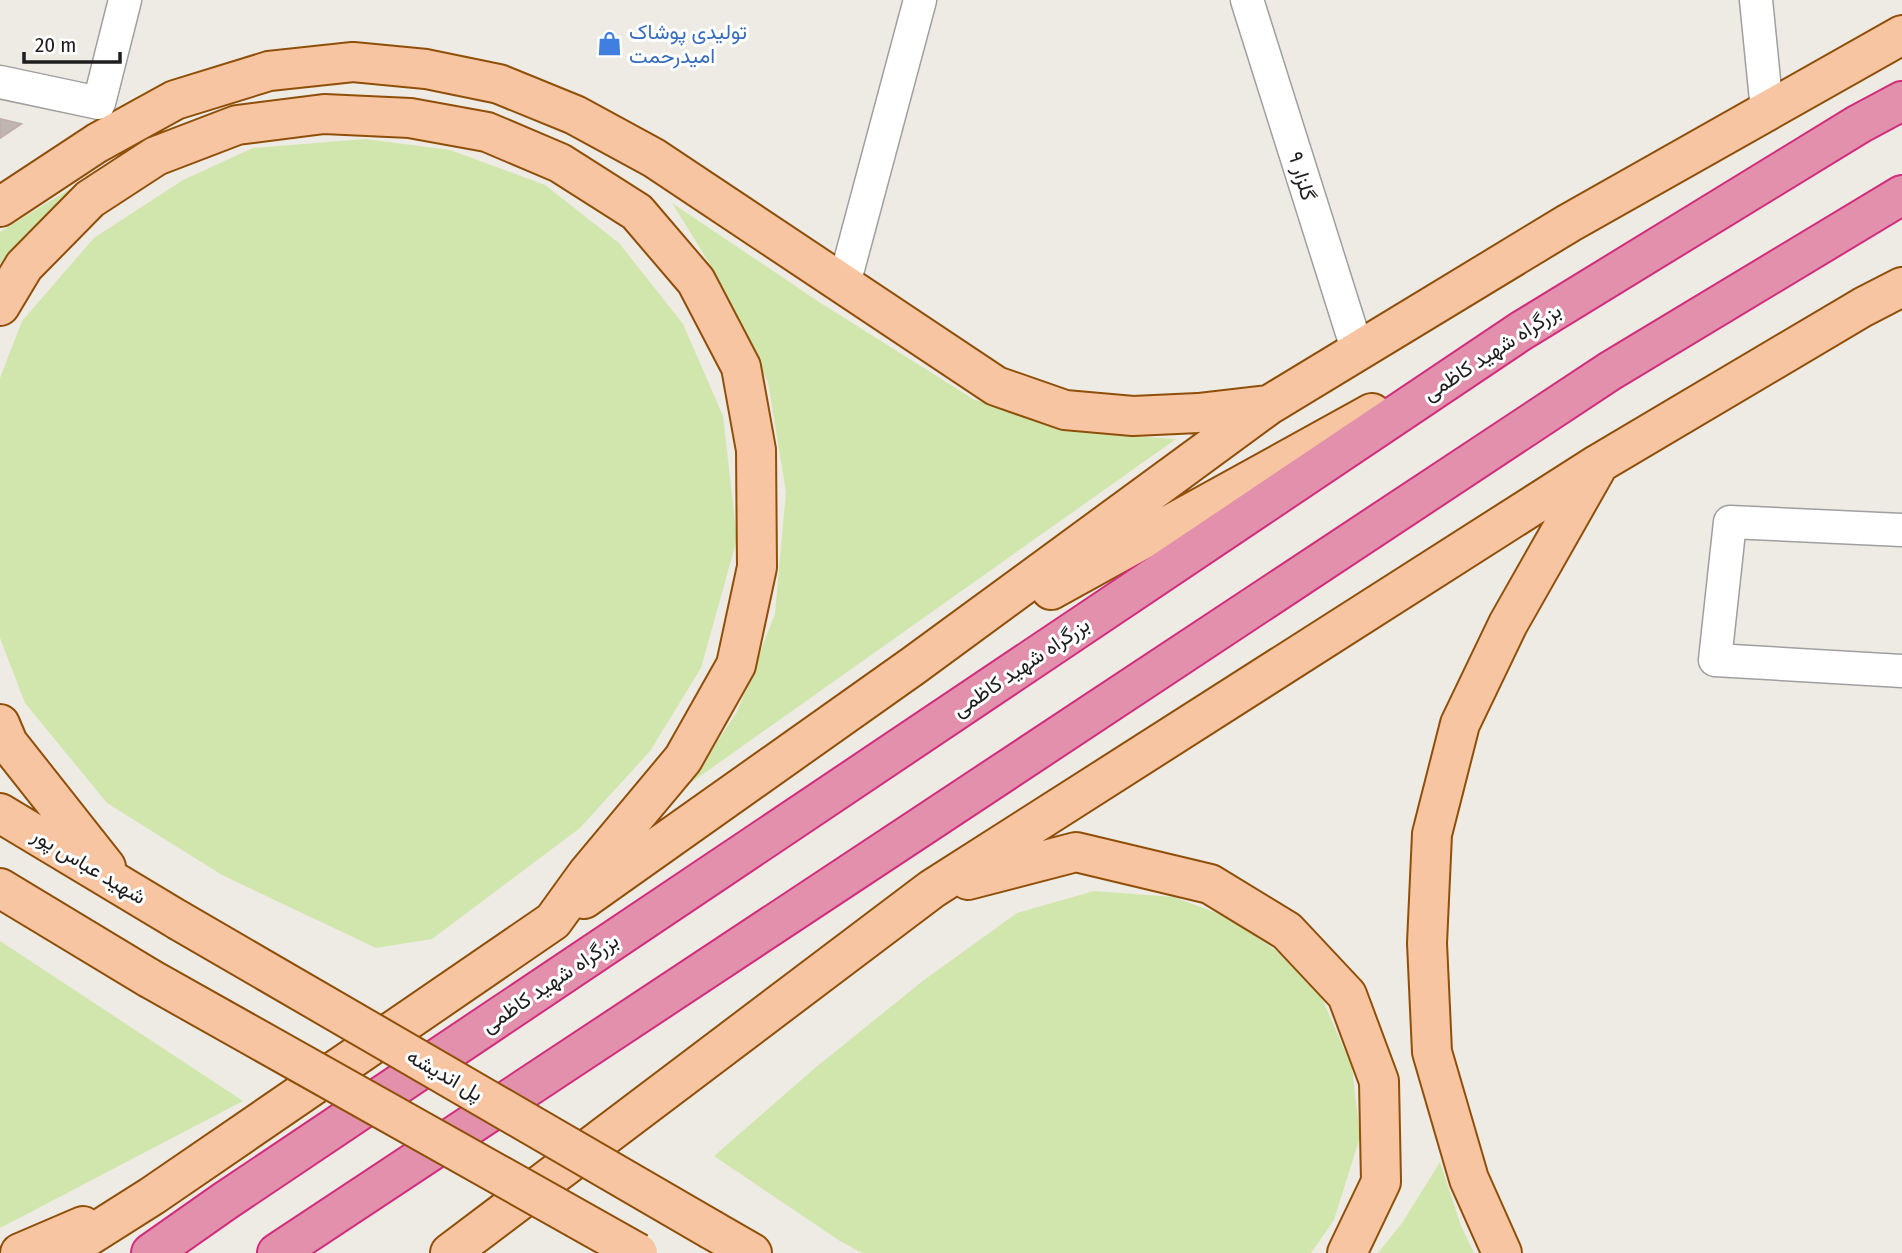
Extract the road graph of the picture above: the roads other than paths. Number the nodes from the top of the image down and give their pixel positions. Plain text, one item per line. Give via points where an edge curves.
1 (125, 0) edge
2 (920, 0) edge
3 (1247, 0) edge
4 (1756, 0) edge
5 (1902, 35) edge
6 (0, 82) edge
7 (1902, 100) edge
8 (1768, 110) junction
9 (1902, 195) edge
10 (0, 207) edge
11 (844, 284) junction
12 (1902, 287) edge
13 (0, 306) edge
14 (1521, 331) junction
15 (1358, 352) junction
16 (1269, 405) junction
17 (1598, 464) junction
18 (1902, 530) edge
19 (913, 666) junction
20 (1902, 671) edge
21 (0, 724) edge
22 (0, 813) edge
23 (120, 885) junction
24 (0, 888) edge
25 (932, 889) junction
26 (0, 907) edge
27 (178, 920) joint
28 (554, 921) junction
29 (83, 939) junction
30 (152, 1196) junction
31 (20, 1253) edge
32 (62, 1253) edge
33 (151, 1253) edge
34 (277, 1253) edge
35 (450, 1253) edge
36 (638, 1253) edge
37 (752, 1253) edge
38 (1347, 1253) edge
39 (1502, 1253) edge

1 - 6 street via 99,103
2 - 11 street
3 - 15 street, گلزار ۹
4 - 8 street
5 - 8 main road
7 - 14 highway, بزرگراه شهید کاظمی
8 - 15 main road via 1569,223
9 - 34 highway via 1611,371
10 - 11 main road via 97,143 175,100 269,71 353,62 426,69 499,84 575,115 654,158
11 - 16 main road via 996,386 1065,410 1133,416
12 - 17 main road
13 - 28 main road via 24,267 90,200 156,156 237,125 324,114 410,118 487,132 560,163 637,212 696,281 741,367 756,450 757,567 736,664 683,759
14 - 19 main road
14 - 33 highway, بزرگراه شهید کاظمی
15 - 16 main road
16 - 19 main road
17 - 25 main road
17 - 39 main road via 1508,624 1460,724 1432,834 1427,943 1432,1052 1469,1179
18 - 20 street via 1730,522 1715,660
19 - 28 main road
21 - 23 main road via 8,743
22 - 23 main road, شهید عباس پور
23 - 27 main road, شهید عباس پور
24 - 29 main road
25 - 35 main road
25 - 38 main road via 1076,852 1210,884 1287,931 1347,995 1379,1081 1381,1182
26 - 29 main road
27 - 37 main road, پل اندیشه, bridge
28 - 30 main road
29 - 36 main road, bridge
30 - 31 main road
30 - 32 main road

